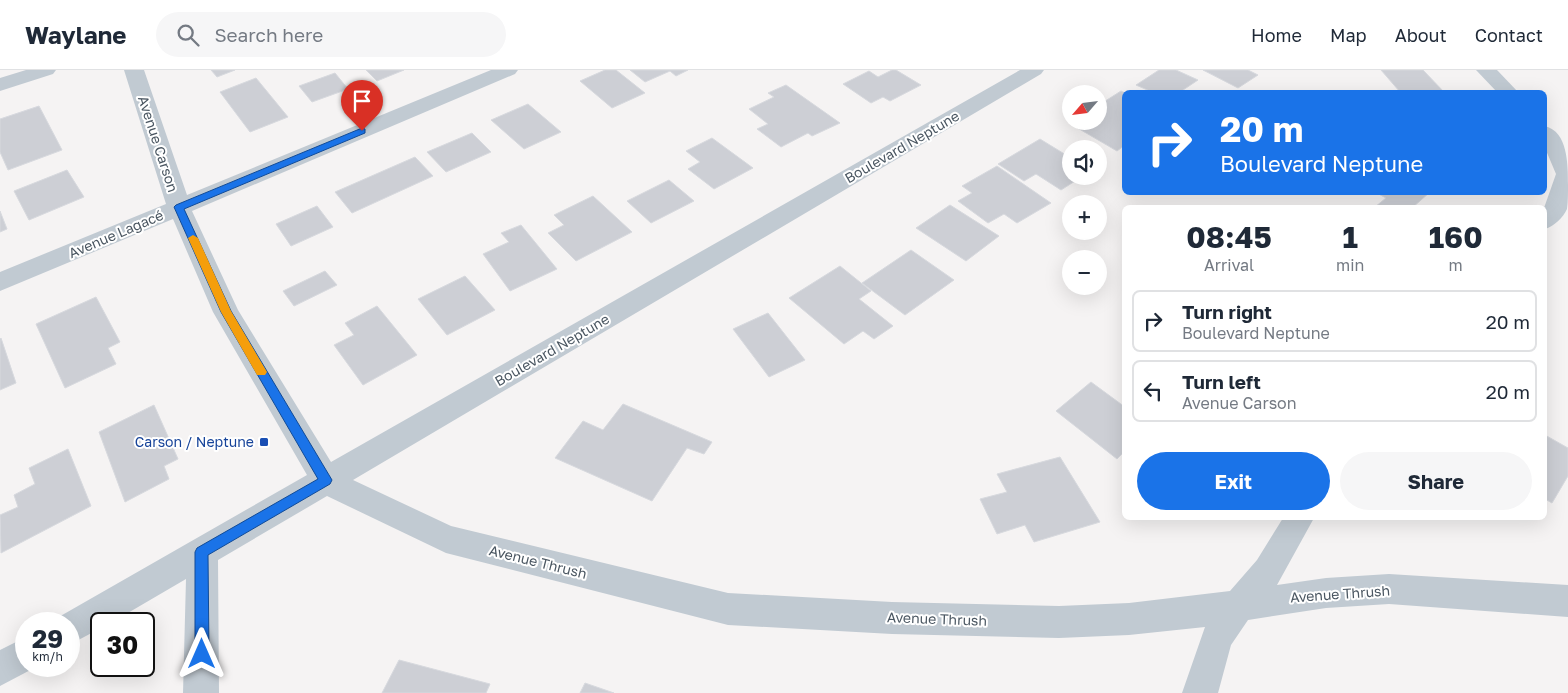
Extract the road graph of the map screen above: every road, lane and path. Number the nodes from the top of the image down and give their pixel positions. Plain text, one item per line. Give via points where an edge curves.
1 (46, 70) edge
2 (134, 70) edge
3 (508, 70) edge
4 (1034, 70) edge
5 (1486, 70) edge
6 (0, 85) edge
7 (1506, 90) edge
8 (1547, 134) edge
9 (179, 207) junction
10 (1547, 219) edge
11 (0, 282) edge
12 (326, 480) junction
13 (1298, 520) edge
14 (202, 552) junction
15 (1568, 601) edge
16 (1238, 607) junction
17 (80, 623) edge
18 (15, 660) edge
19 (0, 668) edge
20 (201, 693) edge
21 (1200, 693) edge

1 - 6 street
2 - 9 street, Avenue Carson
3 - 9 street, Avenue Lagacé
4 - 12 street, Boulevard Neptune
5 - 7 street
8 - 10 street via 1567,174 1556,208
9 - 11 street, Avenue Lagacé
9 - 12 street, Avenue Carson via 226,312
12 - 14 street, Boulevard Neptune
12 - 16 street, Avenue Thrush via 446,539 728,609 892,618 1058,622 1138,618
13 - 16 street via 1268,571
14 - 17 street, Boulevard Neptune
14 - 20 street
15 - 16 street, Avenue Thrush via 1389,589 1326,593
16 - 21 street via 1216,640
18 - 19 street

